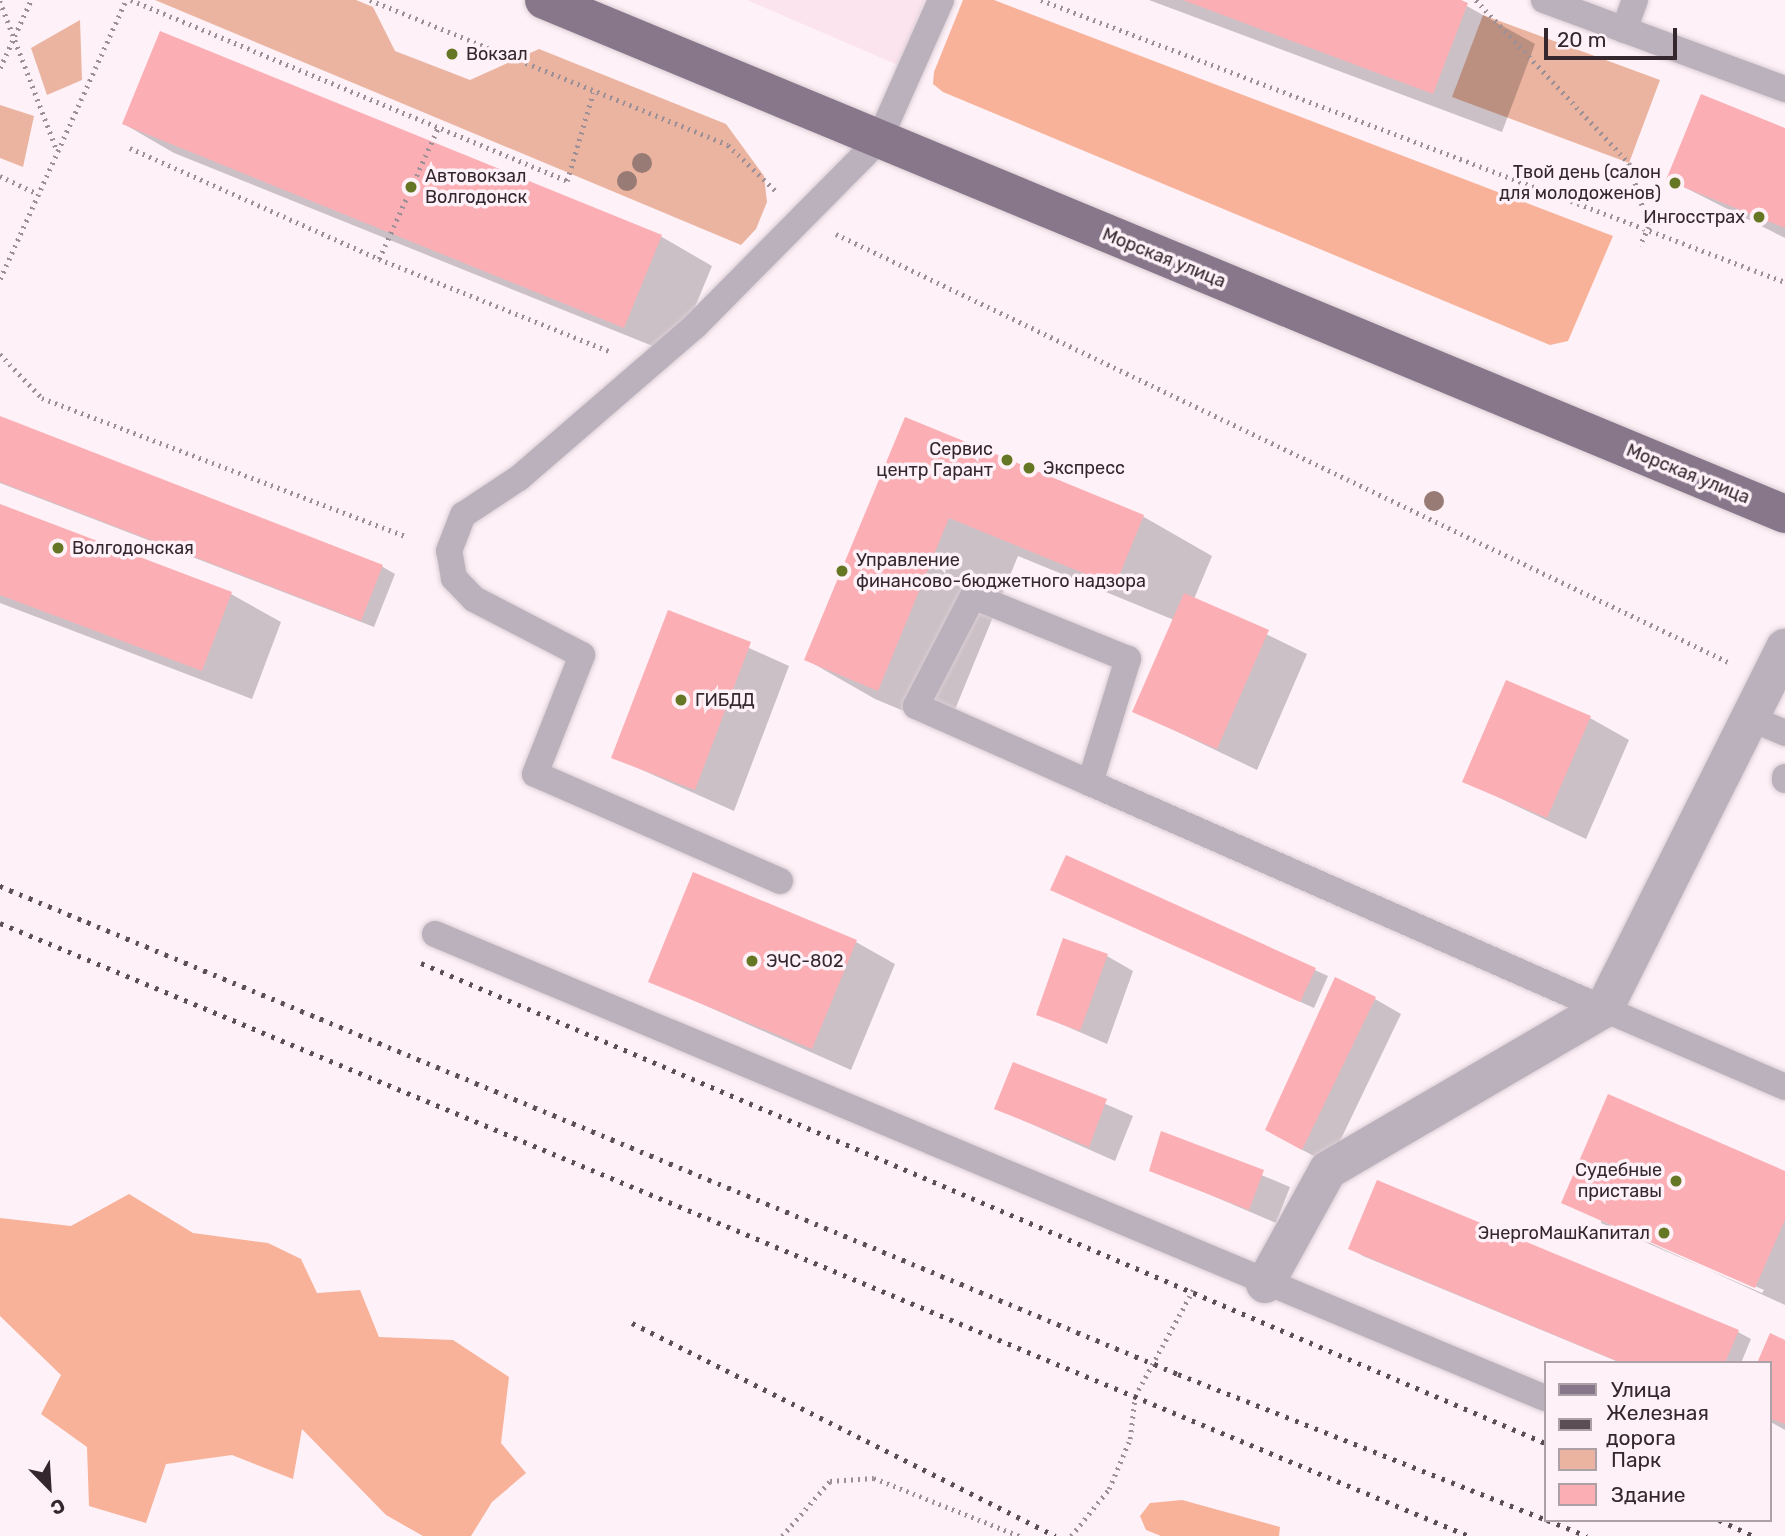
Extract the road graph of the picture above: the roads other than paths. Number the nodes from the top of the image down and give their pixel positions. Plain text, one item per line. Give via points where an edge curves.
1 (544, 0) edge
2 (941, 0) edge
3 (1544, 0) edge
4 (1635, 0) edge
5 (1624, 30) junction
6 (1785, 89) edge
7 (878, 140) junction
8 (1785, 514) edge
9 (1785, 648) edge
10 (1750, 718) junction
11 (1785, 733) edge
12 (1090, 783) junction
13 (780, 881) dead end
14 (436, 934) dead end
15 (1604, 1009) junction
16 (1785, 1087) edge
17 (1265, 1284) junction
18 (1544, 1398) edge

1 - 7 main road, Морская улица
2 - 7 lane
3 - 5 lane
4 - 5 lane
5 - 6 lane
7 - 8 main road, Морская улица
7 - 13 lane via 806,220 604,407 463,515 449,551 454,579 474,598 582,655 535,774
9 - 10 street
10 - 11 lane
10 - 15 street
12 - 12 lane via 916,706 973,596 1128,659
12 - 15 lane
14 - 17 lane
15 - 16 lane
15 - 17 street via 1328,1170
17 - 18 lane

